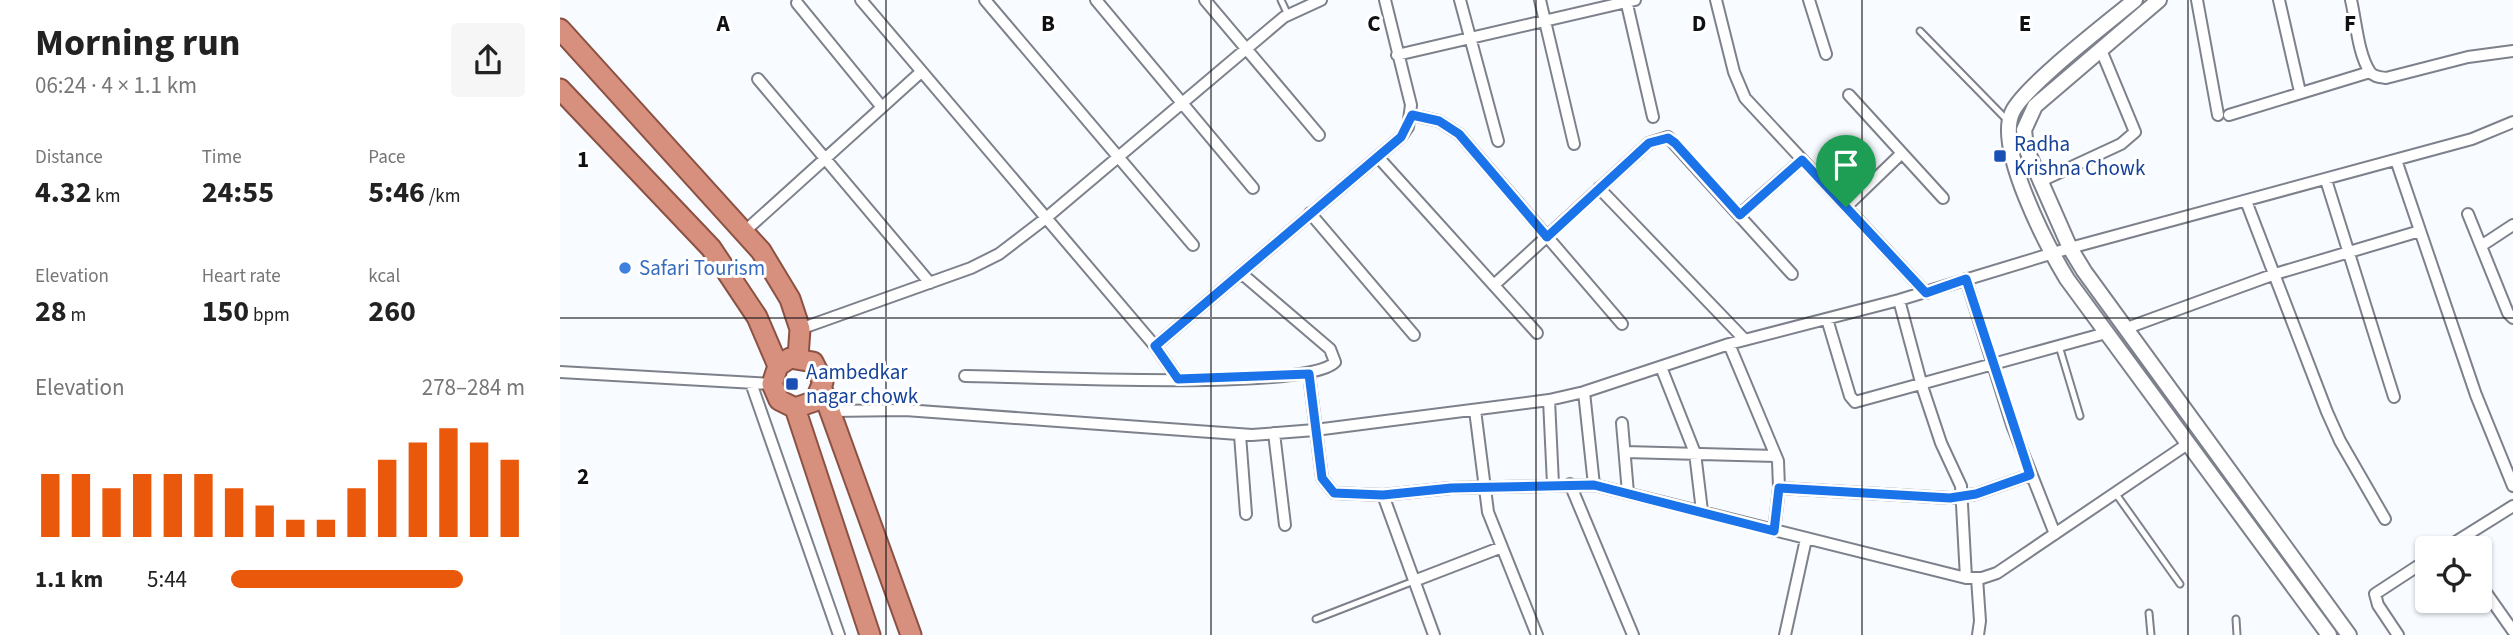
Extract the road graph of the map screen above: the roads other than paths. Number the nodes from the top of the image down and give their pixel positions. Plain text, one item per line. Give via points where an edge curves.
1 (861, 0) edge
2 (985, 0) edge
3 (1096, 0) edge
4 (1206, 0) edge
5 (1281, 0) edge
6 (1321, 0) edge
7 (1385, 0) edge
8 (1460, 0) edge
9 (1540, 0) edge
10 (1716, 0) edge
11 (1809, 0) edge
12 (2135, 0) edge
13 (2160, 0) edge
14 (2197, 0) edge
15 (2279, 0) edge
16 (2351, 0) edge
17 (1629, 1) edge
18 (797, 4) dead end
19 (1288, 15) junction
20 (1544, 21) junction
21 (560, 29) edge
22 (1920, 32) dead end
23 (1470, 39) junction
24 (1245, 48) junction
25 (2101, 50) junction
26 (2513, 51) edge
27 (1826, 54) dead end
28 (1397, 55) junction
29 (921, 72) junction
30 (2370, 72) junction
31 (758, 79) dead end
32 (560, 89) edge
33 (2300, 92) junction
34 (1849, 95) dead end
35 (1182, 102) junction
36 (881, 106) junction
37 (1412, 115) junction
38 (1653, 117) dead end
39 (2009, 122) junction
40 (2513, 122) edge
41 (1319, 135) dead end
42 (1498, 141) dead end
43 (1574, 144) dead end
44 (1902, 153) junction
45 (826, 157) junction
46 (1118, 157) junction
47 (1378, 157) junction
48 (1802, 160) junction
49 (2396, 160) junction
50 (2326, 180) junction
51 (2039, 181) junction
52 (1252, 188) dead end
53 (1599, 188) junction
54 (1943, 198) dead end
55 (2246, 201) junction
56 (1846, 207) junction
57 (1310, 214) junction
58 (2468, 214) dead end
59 (1740, 215) junction
60 (1046, 218) junction
61 (2513, 225) edge
62 (2420, 230) junction
63 (745, 231) junction
64 (1547, 237) junction
65 (1193, 245) dead end
66 (2481, 246) junction
67 (2070, 248) junction
68 (2347, 252) junction
69 (2052, 254) junction
70 (1241, 273) junction
71 (1792, 274) dead end
72 (2275, 274) junction
73 (1966, 279) junction
74 (930, 283) junction
75 (1494, 285) junction
76 (1926, 293) junction
77 (1899, 300) junction
78 (2513, 317) edge
79 (1826, 319) junction
80 (1622, 324) dead end
81 (2127, 328) junction
82 (800, 329) junction
83 (1537, 333) dead end
84 (2106, 333) junction
85 (1414, 335) dead end
86 (1745, 340) junction
87 (1729, 344) junction
88 (1155, 346) junction
89 (2059, 346) junction
90 (798, 357) junction
91 (1992, 364) junction
92 (1661, 367) junction
93 (560, 372) edge
94 (1309, 374) junction
95 (775, 375) junction
96 (965, 376) dead end
97 (1178, 379) junction
98 (751, 383) junction
99 (1922, 386) junction
100 (822, 389) junction
101 (1584, 392) junction
102 (2394, 397) dead end
103 (1549, 400) junction
104 (794, 408) junction
105 (1475, 410) junction
106 (831, 411) junction
107 (2080, 416) dead end
108 (1622, 424) dead end
109 (1315, 430) junction
110 (1274, 433) junction
111 (1240, 435) junction
112 (2189, 443) junction
113 (1625, 452) junction
114 (1695, 453) junction
115 (1776, 456) junction
116 (2030, 475) junction
117 (1553, 484) junction
118 (1570, 484) junction
119 (1594, 485) junction
120 (2513, 486) edge
121 (1483, 488) junction
122 (1779, 488) junction
123 (1628, 493) junction
124 (2116, 494) junction
125 (1383, 495) junction
126 (1962, 497) junction
127 (2513, 506) edge
128 (1702, 511) junction
129 (1247, 514) dead end
130 (2385, 519) dead end
131 (1285, 525) dead end
132 (1774, 531) junction
133 (2056, 534) junction
134 (2468, 536) edge
135 (1806, 539) junction
136 (1502, 547) junction
137 (2415, 568) edge
138 (1971, 578) junction
139 (1415, 582) junction
140 (2180, 584) dead end
141 (2492, 601) edge
142 (2149, 613) dead end
143 (2236, 619) dead end
144 (1316, 620) dead end
145 (2513, 631) edge
146 (839, 635) edge
147 (870, 635) edge
148 (911, 635) edge
149 (1434, 635) edge
150 (1537, 635) edge
151 (1633, 635) edge
152 (1785, 635) edge
153 (1978, 635) edge
154 (2151, 635) edge
155 (2237, 635) edge
156 (2329, 635) edge
157 (2349, 635) edge
158 (2398, 635) edge

1 - 29 street
2 - 46 street
3 - 35 street
4 - 24 street
5 - 19 lane
6 - 19 street
7 - 28 street
8 - 23 street
9 - 20 street
10 - 48 street via 1745,98
11 - 27 street
12 - 39 street via 2022,98
13 - 25 street
14 - 33 street via 2224,115
15 - 33 street
16 - 30 street
17 - 20 street
17 - 38 street
18 - 36 street
19 - 24 street
20 - 23 street
20 - 43 street
21 - 63 highway
22 - 39 lane
23 - 28 street
23 - 42 street
24 - 35 street
24 - 41 street
25 - 51 street via 2028,116 2026,148
25 - 51 street via 2134,132 2121,144
26 - 30 street via 2386,78
28 - 37 street
29 - 36 street
29 - 60 street
30 - 33 street
31 - 45 street
32 - 95 highway via 711,248 757,317
34 - 44 street
35 - 46 street
35 - 52 street
36 - 45 street
37 - 47 street via 1401,137
37 - 64 street via 1439,121 1459,134
39 - 69 street via 2017,170
40 - 49 street
44 - 54 street
44 - 56 street
45 - 63 street
45 - 74 street
46 - 60 street
46 - 65 street
47 - 57 street
47 - 75 street
48 - 56 street
48 - 59 street
49 - 50 street
49 - 62 street
50 - 55 street
50 - 68 street
51 - 67 street
53 - 59 street via 1649,143 1668,138
53 - 64 street
53 - 86 street
55 - 67 street
55 - 72 street
56 - 76 street
57 - 70 street
57 - 85 street
58 - 66 street
59 - 71 street
60 - 74 street via 999,254
60 - 88 street
61 - 66 street
62 - 68 street
62 - 120 street via 2476,395
63 - 82 highway via 777,275
64 - 75 street
64 - 80 street
66 - 78 street
67 - 69 street
67 - 81 street
68 - 72 street
68 - 102 street
69 - 73 street
69 - 84 street
70 - 88 street
70 - 94 street via 1334,354 1332,366
72 - 81 street
72 - 130 street via 2340,442
73 - 76 street
73 - 91 street
74 - 82 street
75 - 83 street
76 - 77 street
77 - 79 street
77 - 99 street
79 - 86 street
79 - 99 street via 1855,402
81 - 157 street
82 - 90 highway
84 - 89 street
84 - 112 street
86 - 87 street
87 - 92 street
87 - 115 street
88 - 97 street
89 - 91 street
89 - 107 lane
90 - 95 highway
90 - 100 highway via 818,367
91 - 99 street
91 - 116 street
92 - 101 street
92 - 114 street
93 - 98 street
94 - 97 street
94 - 109 street
95 - 98 street
95 - 104 highway via 779,400
96 - 97 street
98 - 146 street
99 - 126 street
100 - 104 highway via 815,401
100 - 106 highway
101 - 103 street
101 - 119 street
103 - 105 street
103 - 117 street
104 - 147 highway
105 - 109 street
105 - 121 street
106 - 111 street via 905,410
106 - 148 highway
108 - 113 street
109 - 110 street
109 - 125 street via 1326,487 1345,495
110 - 111 street
110 - 131 street
111 - 129 street
112 - 124 street
112 - 156 street
113 - 114 street
113 - 123 street
114 - 115 street
114 - 128 street
115 - 122 street
116 - 126 street
116 - 133 street
117 - 118 street
117 - 121 street
118 - 119 street
118 - 151 street
119 - 123 street
121 - 125 street
121 - 136 street
122 - 126 street
122 - 132 street
123 - 128 street
124 - 133 street
124 - 140 lane
125 - 139 street
126 - 138 street
127 - 134 street
128 - 132 street
132 - 135 street
133 - 138 street via 1997,573
135 - 138 street
135 - 152 street
136 - 139 street
136 - 150 street
137 - 158 street via 2375,594
138 - 153 street
139 - 144 lane
139 - 149 street
141 - 145 street
142 - 154 lane
143 - 155 lane

